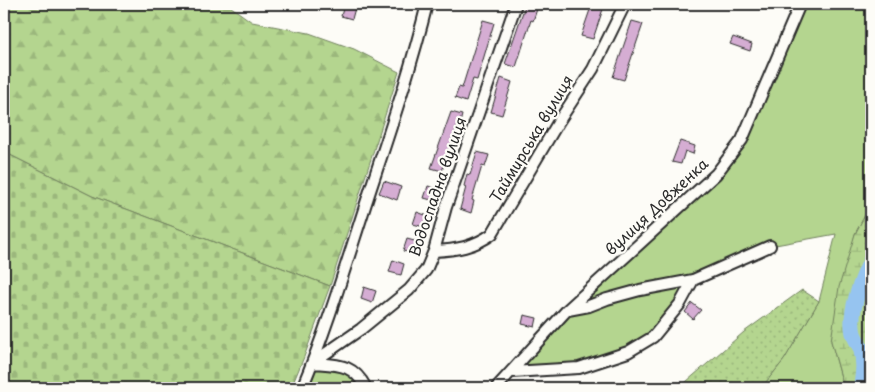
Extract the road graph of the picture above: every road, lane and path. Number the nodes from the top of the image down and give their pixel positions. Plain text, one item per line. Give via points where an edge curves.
1 (427, 4) edge
2 (516, 4) edge
3 (625, 4) edge
4 (800, 4) edge
5 (770, 246) dead end
6 (434, 251) junction
7 (693, 280) junction
8 (566, 310) junction
9 (312, 363) junction
10 (512, 372) junction
11 (302, 388) edge
12 (366, 388) edge
13 (496, 388) edge

1 - 9 street via 416,47
2 - 6 street, Водоспадна вулиця
3 - 6 street, Таймирська вулиця via 593,69 492,234 461,249
4 - 8 street, вулиця Довженка via 742,140 716,174
5 - 7 street
6 - 9 street, Водоспадна вулиця via 426,270 409,290 361,330
7 - 8 street
7 - 10 street via 680,304 653,337 628,352 579,368
8 - 10 street, вулиця Довженка
9 - 11 street
9 - 12 street via 350,368
10 - 13 street, вулиця Довженка

